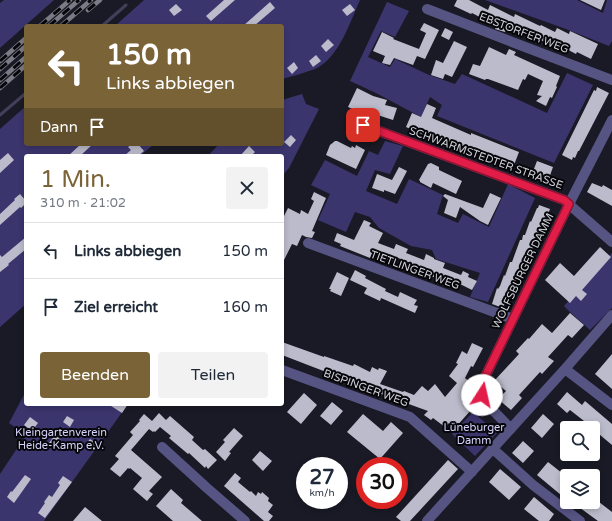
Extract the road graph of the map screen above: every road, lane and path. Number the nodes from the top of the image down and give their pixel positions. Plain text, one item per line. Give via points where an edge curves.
1 (427, 9) dead end
2 (612, 80) edge
3 (612, 120) edge
4 (363, 125) dead end
5 (569, 204) junction
6 (612, 242) edge
7 (308, 243) dead end
8 (612, 315) edge
9 (513, 319) junction
10 (565, 369) junction
11 (284, 371) edge
12 (612, 405) edge
13 (511, 429) junction
14 (162, 447) dead end
15 (493, 449) junction
16 (472, 472) junction
17 (245, 521) edge
18 (427, 521) edge
19 (580, 521) edge

1 - 2 street, EBSTORFER WEG
3 - 5 street, WOLFSBURGER DAMM
4 - 5 street, SCHWARMSTEDTER STRASSE
5 - 6 street, SCHWARMSTEDTER STRASSE
5 - 9 street, WOLFSBURGER DAMM
7 - 9 street, TIETLINGER WEG
8 - 10 street
9 - 13 street, WOLFSBURGER DAMM via 483,381 482,395
10 - 12 street
10 - 13 street
11 - 16 street, BISPINGER WEG via 410,417
13 - 15 street
14 - 17 street
15 - 16 street
15 - 19 street via 533,485
16 - 18 street

